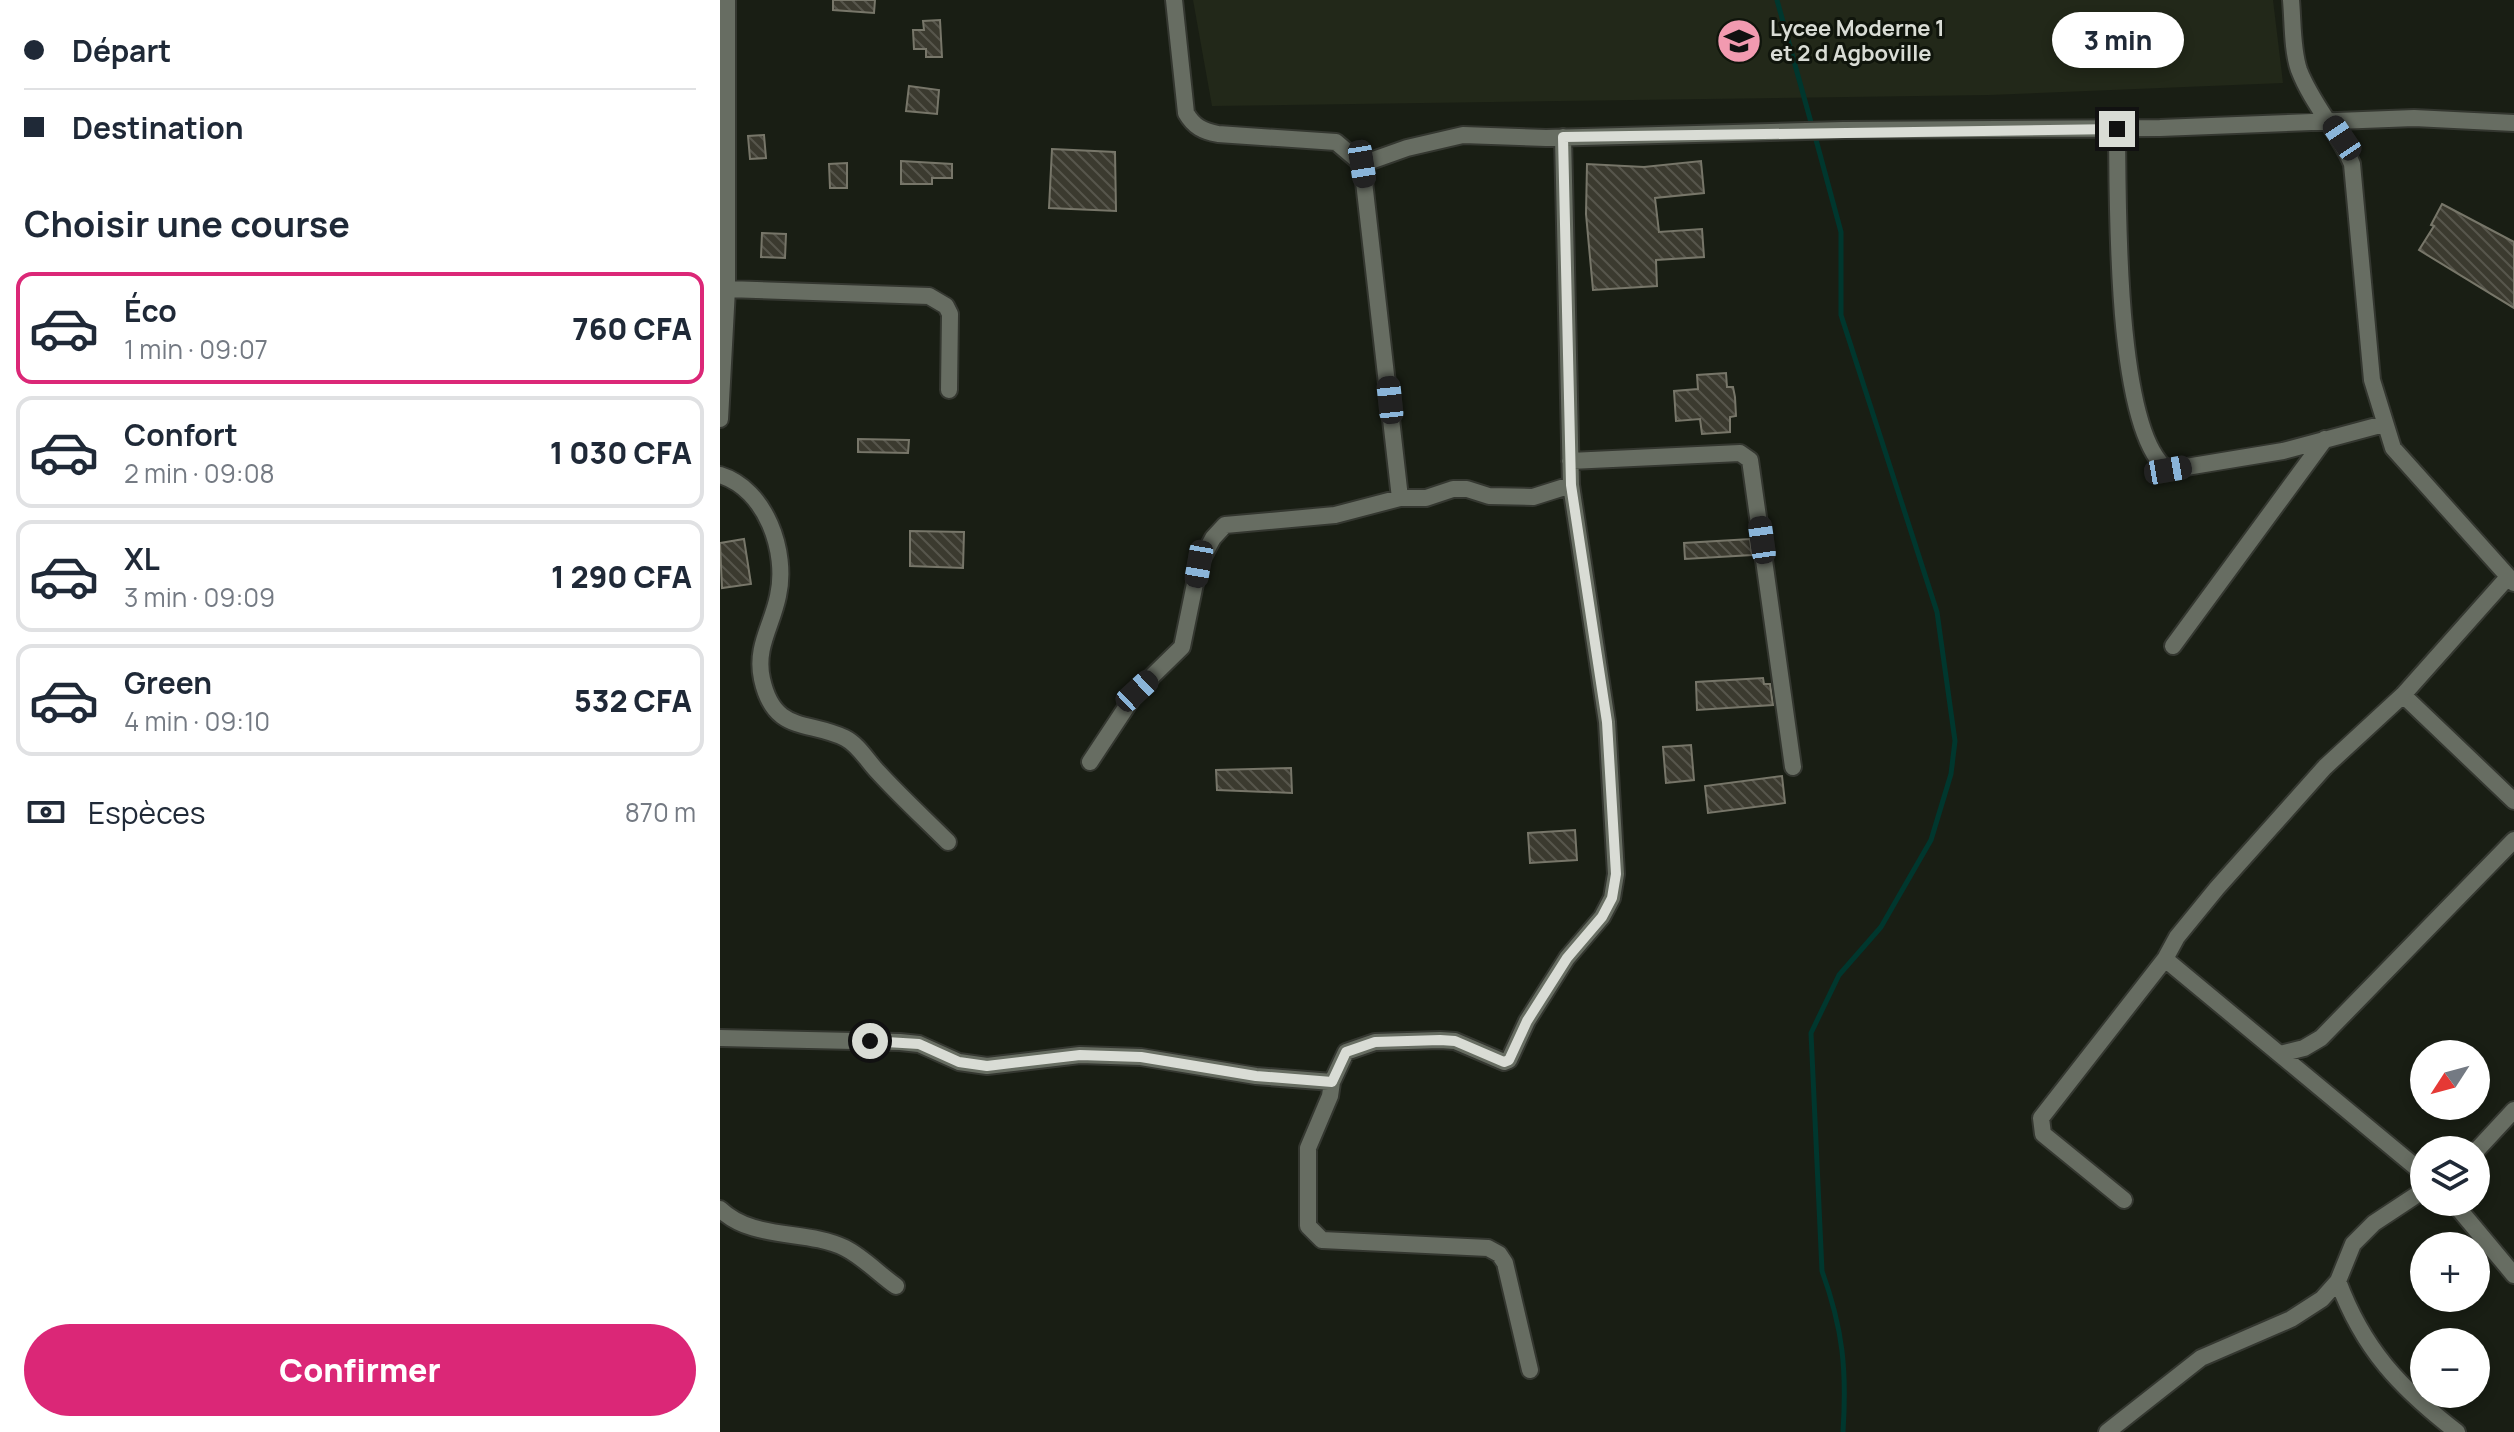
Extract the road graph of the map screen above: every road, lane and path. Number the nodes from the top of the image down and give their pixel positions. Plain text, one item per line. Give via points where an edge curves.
1 (727, 0) edge
2 (1174, 0) edge
3 (2291, 0) edge
4 (2514, 123) edge
5 (2332, 124) junction
6 (2117, 129) junction
7 (1563, 137) junction
8 (1362, 164) junction
9 (727, 289) junction
10 (949, 390) dead end
11 (720, 419) edge
12 (2384, 424) junction
13 (2325, 439) junction
14 (1570, 461) junction
15 (720, 475) edge
16 (1571, 485) junction
17 (1400, 498) junction
18 (2511, 580) edge
19 (2173, 646) dead end
20 (2403, 695) junction
21 (1090, 762) dead end
22 (1793, 767) dead end
23 (2514, 801) edge
24 (2514, 840) edge
25 (948, 842) dead end
26 (2165, 959) junction
27 (720, 1038) edge
28 (2280, 1054) junction
29 (1332, 1082) junction
30 (2514, 1110) edge
31 (2490, 1136) edge
32 (2410, 1162) edge
33 (2410, 1199) edge
34 (2124, 1200) dead end
35 (720, 1209) edge
36 (2465, 1216) edge
37 (2514, 1275) edge
38 (2338, 1281) junction
39 (896, 1286) dead end
40 (1530, 1370) dead end
41 (2107, 1432) edge
42 (2457, 1432) edge

1 - 9 street
2 - 8 street via 1186,113 1201,130 1336,142
3 - 5 street via 2298,68
4 - 5 street via 2414,118
5 - 6 street
5 - 12 street via 2352,164 2372,380
6 - 7 street
6 - 13 street via 2119,253 2129,369 2155,461 2168,470
7 - 8 street via 1463,135
7 - 14 street
8 - 17 street
9 - 10 street via 929,296 950,314
9 - 11 street
12 - 13 street
12 - 18 street via 2393,448
13 - 19 street
14 - 16 street
14 - 22 street via 1740,453 1750,460
15 - 25 street via 735,480 773,529 780,566 778,597 760,658 771,702 794,723 847,739
16 - 17 street via 1533,497 1489,496 1467,489
16 - 29 street via 1607,722 1616,874 1612,898 1567,958 1509,1060 1455,1041 1375,1042 1346,1052
17 - 21 street via 1335,515 1225,525 1199,564 1182,647 1137,691
18 - 20 street
20 - 23 street
20 - 26 street via 2325,767 2217,888
24 - 28 street via 2321,1038
26 - 28 street
26 - 34 street via 2039,1127
27 - 29 street via 900,1042 987,1066 1080,1055 1141,1057
28 - 32 street
29 - 40 street via 1308,1148 1308,1226 1322,1240 1488,1248 1499,1254
30 - 31 street
33 - 38 street via 2353,1244
35 - 39 street via 759,1230 847,1249
36 - 37 street
38 - 41 street via 2305,1312 2201,1358
38 - 42 street via 2352,1318 2381,1364

